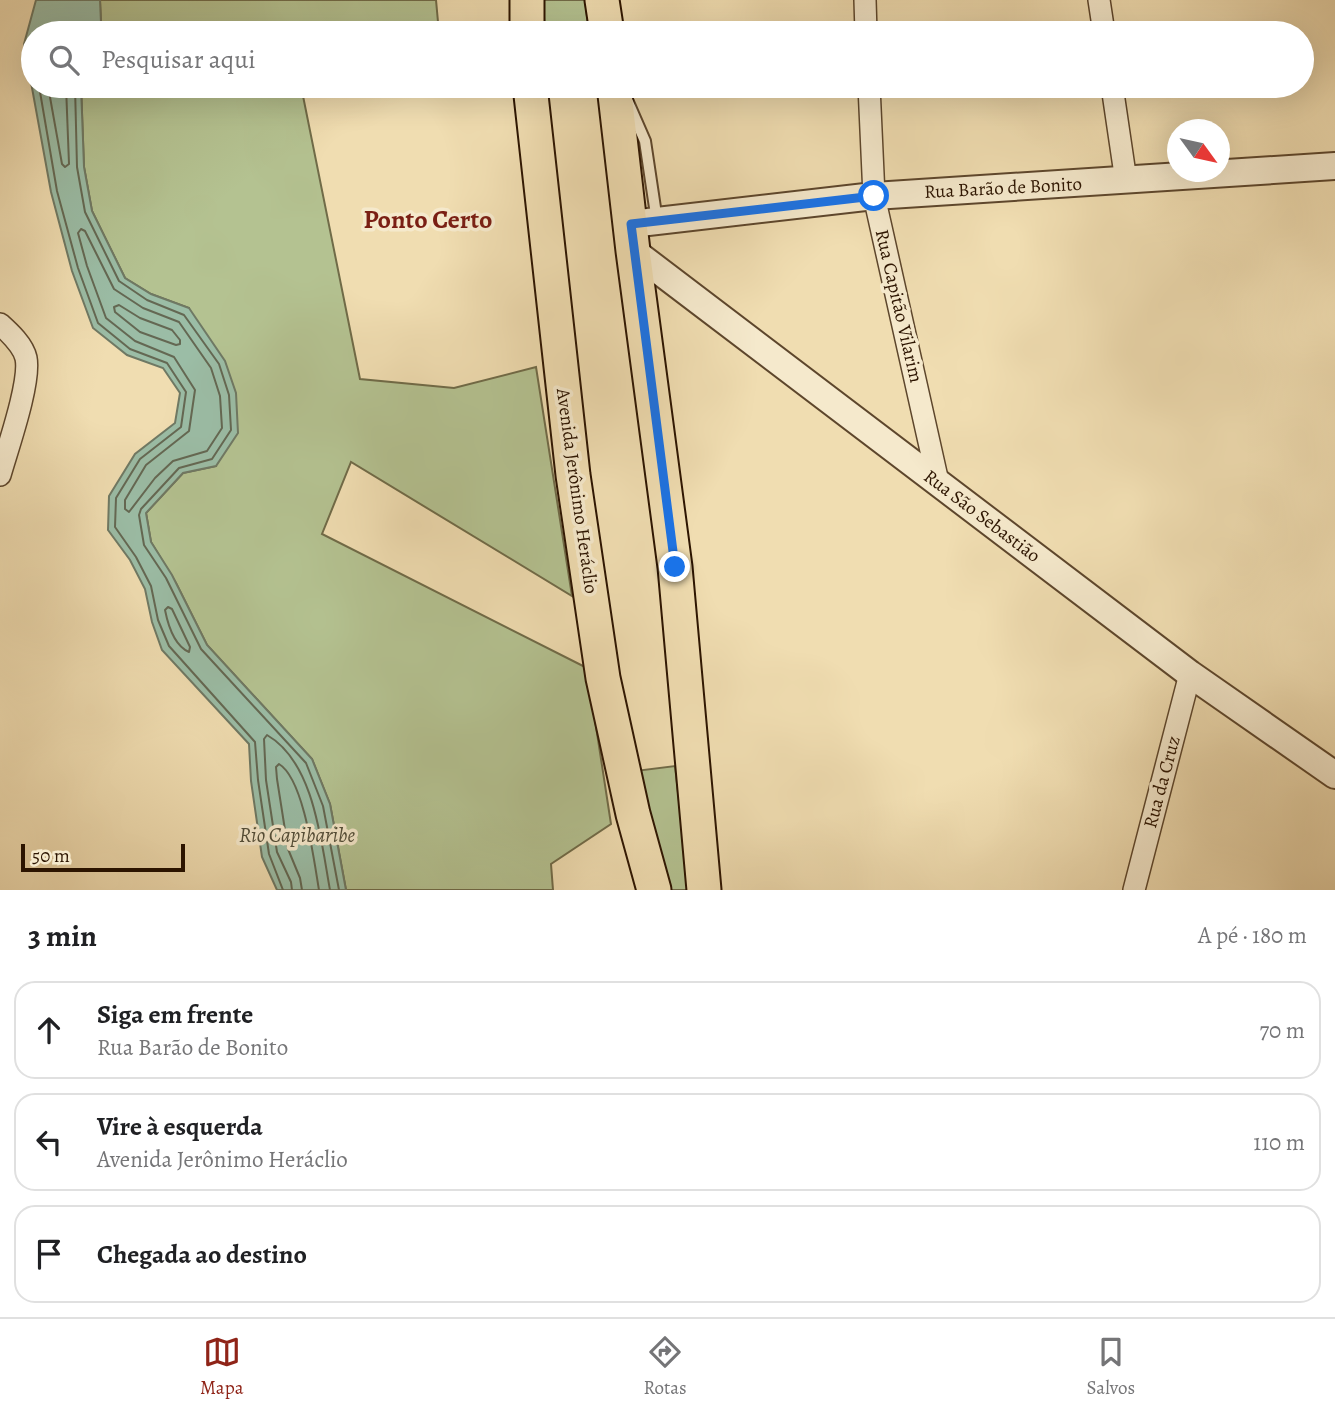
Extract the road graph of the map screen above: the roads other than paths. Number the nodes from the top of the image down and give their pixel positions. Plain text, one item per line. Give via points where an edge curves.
1 (527, 0) edge
2 (602, 0) edge
3 (865, 0) edge
4 (1099, 0) edge
5 (527, 21) edge
6 (605, 21) edge
7 (866, 21) edge
8 (1102, 21) edge
9 (531, 98) edge
10 (616, 98) edge
11 (870, 98) edge
12 (1114, 98) edge
13 (1335, 166) edge
14 (1126, 181) junction
15 (874, 196) junction
16 (640, 232) junction
17 (0, 324) edge
18 (0, 475) edge
19 (938, 482) junction
20 (1190, 674) junction
21 (1335, 775) edge
22 (654, 890) edge
23 (704, 890) edge
24 (1134, 890) edge

1 - 5 main road
2 - 6 main road
3 - 7 street
4 - 8 street
9 - 22 main road, Avenida Jerônimo Heráclio via 573,475 603,678
10 - 16 main road
11 - 15 street, Rua Capitão Vilarim
12 - 14 street
13 - 14 street, Rua Barão de Bonito
14 - 15 street, Rua Barão de Bonito
15 - 16 street, Rua Barão de Bonito
15 - 19 street, Rua Capitão Vilarim
16 - 19 street, Rua São Sebastião
16 - 23 main road
17 - 18 street via 23,350 27,367
19 - 20 street, Rua São Sebastião
20 - 21 street, Rua São Sebastião
20 - 24 street, Rua da Cruz

